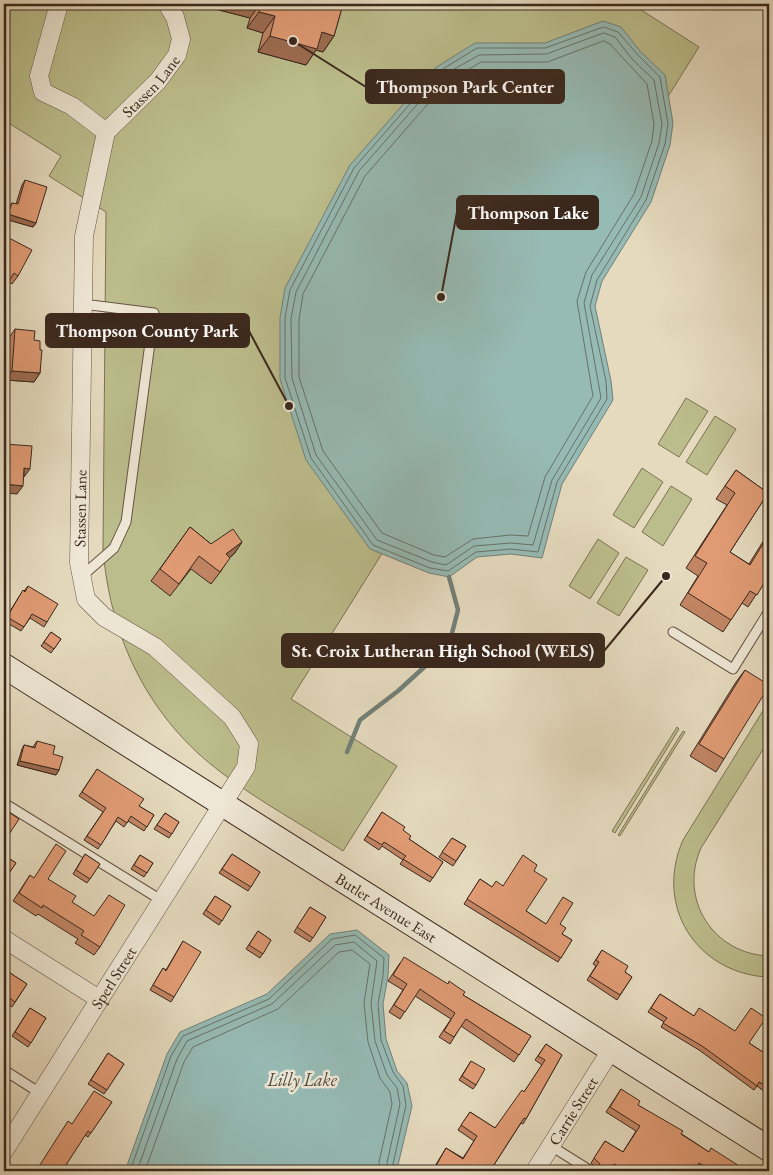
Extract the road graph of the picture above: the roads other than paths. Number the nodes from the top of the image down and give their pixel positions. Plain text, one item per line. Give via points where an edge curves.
1 (59, 4) edge
2 (167, 4) edge
3 (106, 132) junction
4 (83, 304) junction
5 (82, 576) junction
6 (769, 611) edge
7 (672, 632) dead end
8 (4, 666) edge
9 (4, 803) edge
10 (222, 803) junction
11 (161, 900) junction
12 (4, 939) edge
13 (99, 999) junction
14 (611, 1050) junction
15 (4, 1070) edge
16 (40, 1093) junction
17 (551, 1146) junction
18 (769, 1149) edge
19 (4, 1151) edge
20 (535, 1171) edge
21 (591, 1171) edge

1 - 3 street via 40,76 43,92 72,106
2 - 3 street, Stassen Lane via 175,17 181,39 176,55 158,81
3 - 4 street, Stassen Lane via 84,236
4 - 5 street, Stassen Lane via 79,563
4 - 5 lane via 154,313 126,522 114,548
5 - 10 street, Stassen Lane via 86,599 104,617 155,646 232,717 249,744 246,767
6 - 7 lane via 733,669
8 - 10 street, Butler Avenue East
9 - 11 lane
10 - 11 street, Sperl Street
10 - 14 street, Butler Avenue East
11 - 13 street, Sperl Street
12 - 13 street
13 - 16 street, Sperl Street
14 - 17 street, Carrie Street
14 - 18 street, Butler Avenue East
15 - 16 lane
16 - 19 street, Sperl Street
17 - 20 street, Carrie Street
17 - 21 lane

